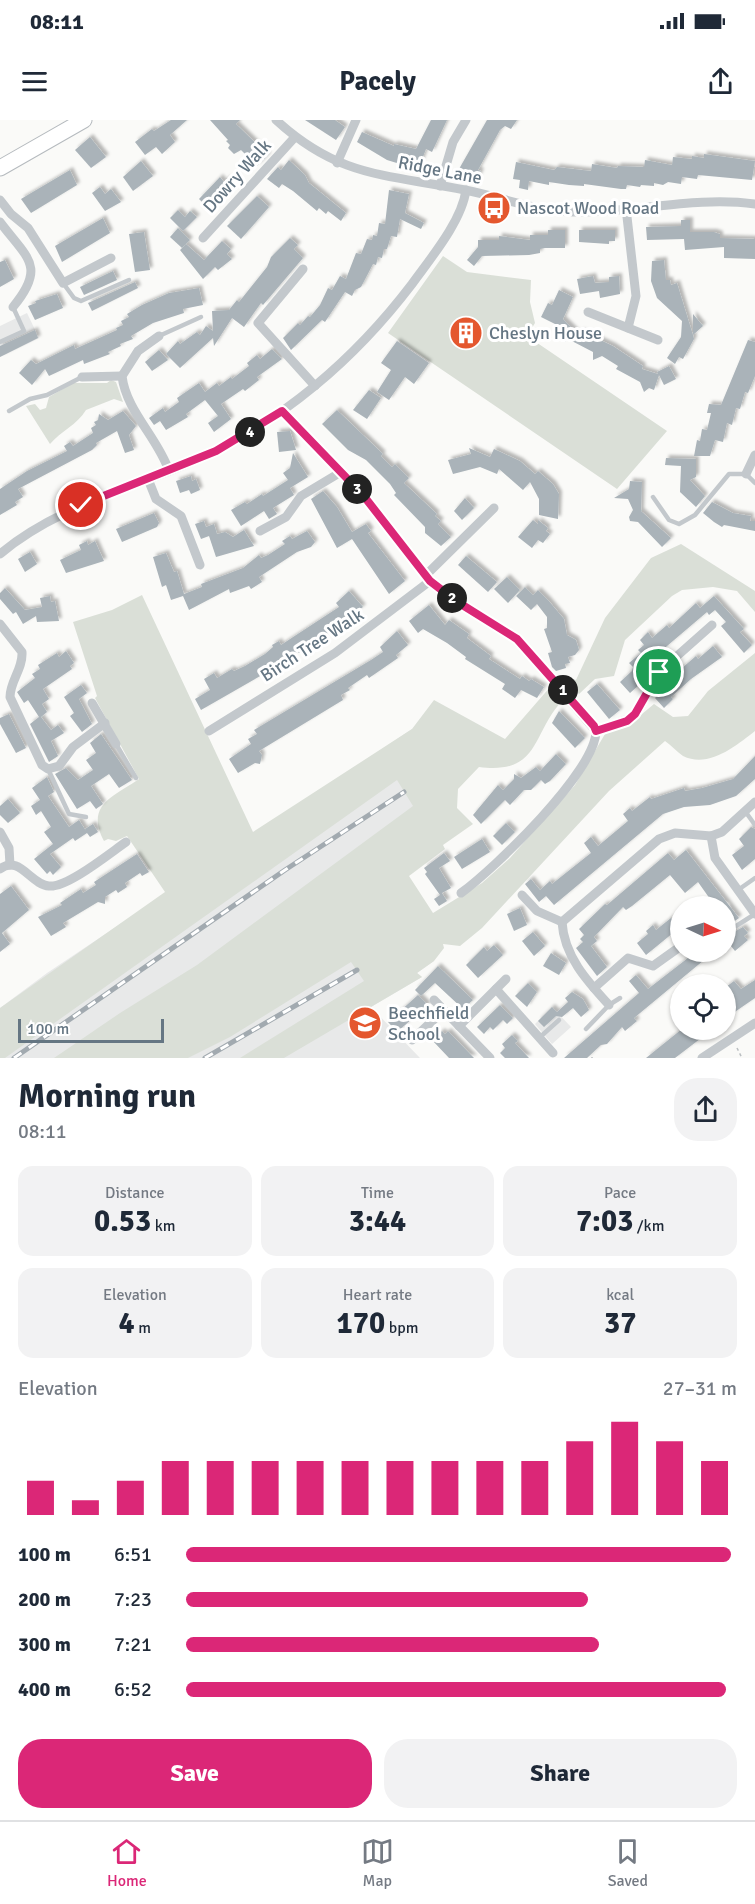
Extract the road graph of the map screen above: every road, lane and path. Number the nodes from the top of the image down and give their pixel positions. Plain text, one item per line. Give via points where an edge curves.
1 (84, 120) edge
2 (276, 120) edge
3 (356, 120) edge
4 (466, 120) edge
5 (295, 137) junction
6 (338, 164) junction
7 (0, 168) edge
8 (440, 186) junction
9 (466, 190) junction
10 (0, 200) edge
11 (755, 204) edge
12 (626, 208) junction
13 (0, 222) edge
14 (203, 238) dead end
15 (111, 258) dead end
16 (303, 269) dead end
17 (129, 280) dead end
18 (63, 283) junction
19 (13, 307) joint
20 (588, 312) dead end
21 (201, 317) dead end
22 (628, 328) junction
23 (159, 336) joint
24 (658, 340) dead end
25 (0, 342) edge
26 (122, 376) junction
27 (82, 377) joint
28 (315, 386) junction
29 (9, 411) dead end
30 (282, 411) junction
31 (755, 455) edge
32 (169, 471) junction
33 (341, 472) junction
34 (746, 474) junction
35 (148, 479) junction
36 (755, 483) edge
37 (653, 497) dead end
38 (494, 508) dead end
39 (260, 531) dead end
40 (0, 554) edge
41 (200, 565) dead end
42 (428, 578) junction
43 (0, 624) edge
44 (712, 625) dead end
45 (92, 703) dead end
46 (105, 723) junction
47 (209, 731) dead end
48 (596, 731) junction
49 (116, 744) joint
50 (48, 769) junction
51 (136, 778) dead end
52 (755, 802) edge
53 (745, 811) junction
54 (86, 817) dead end
55 (755, 825) edge
56 (0, 832) edge
57 (711, 836) junction
58 (126, 842) dead end
59 (10, 865) junction
60 (0, 869) edge
61 (755, 878) edge
62 (738, 890) junction
63 (461, 893) dead end
64 (522, 895) dead end
65 (755, 914) edge
66 (562, 922) junction
67 (736, 926) edge
68 (670, 954) edge
69 (506, 979) dead end
70 (594, 988) junction
71 (496, 989) junction
72 (620, 998) dead end
73 (434, 1000) dead end
74 (609, 1005) junction
75 (444, 1010) junction
76 (559, 1020) dead end
77 (755, 1023) edge
78 (459, 1026) junction
79 (586, 1029) dead end
80 (736, 1036) edge
81 (539, 1038) junction
82 (412, 1040) dead end
83 (730, 1040) edge
84 (734, 1040) edge
85 (553, 1053) dead end
86 (490, 1058) edge
87 (702, 1058) edge
88 (742, 1058) edge

1 - 7 main road
2 - 5 street, Ridge Lane
3 - 6 street
4 - 8 street via 453,142
5 - 6 street, Ridge Lane
5 - 14 street, Dowry Walk
6 - 8 street, Ridge Lane
8 - 9 street, Ridge Lane
9 - 12 street, Ridge Lane via 556,211
9 - 28 street via 456,217 404,294 358,347
10 - 18 street via 33,234
11 - 12 street, Ridge Lane via 707,201
12 - 22 street via 636,296
13 - 19 street via 32,270 28,287
15 - 18 street
16 - 28 street via 258,323
17 - 18 lane via 81,301
19 - 25 lane via 24,331
20 - 22 street
21 - 23 lane
22 - 24 street
23 - 26 street via 138,351
26 - 27 street
26 - 32 street via 128,398 159,446
27 - 29 lane
28 - 30 street
30 - 32 street via 226,446
30 - 33 street
31 - 34 street
32 - 35 street
33 - 39 street via 301,496 286,517
33 - 42 street
34 - 36 lane
34 - 37 lane via 729,474 695,515 680,524 669,520
35 - 40 street via 61,514
35 - 41 street via 156,499 181,516
38 - 42 street, Birch Tree Walk
42 - 47 street, Birch Tree Walk via 335,653
42 - 48 street via 456,601 517,639
43 - 50 street via 22,652 21,668 10,693 11,703 38,760
44 - 48 street via 659,672 631,718
45 - 46 street
46 - 49 street
46 - 50 street via 73,747 59,766
48 - 63 street via 594,741 564,790 512,849
49 - 51 lane
50 - 54 lane via 69,814
52 - 53 street
53 - 55 lane
53 - 57 street via 722,832
56 - 59 street via 9,848
57 - 62 street via 715,858
57 - 66 street via 675,833 659,839
58 - 59 street via 57,886 42,885
59 - 60 street
61 - 62 lane
62 - 65 street
64 - 66 street via 537,911
65 - 67 lane
66 - 70 street via 570,953
68 - 70 street via 653,966 633,958 623,960
69 - 71 street
70 - 74 street
71 - 78 street
71 - 81 street
72 - 74 lane
73 - 75 street
74 - 79 lane
75 - 78 street
75 - 82 street
76 - 81 lane
77 - 80 street
78 - 86 street
81 - 85 street
83 - 87 street
84 - 88 path

